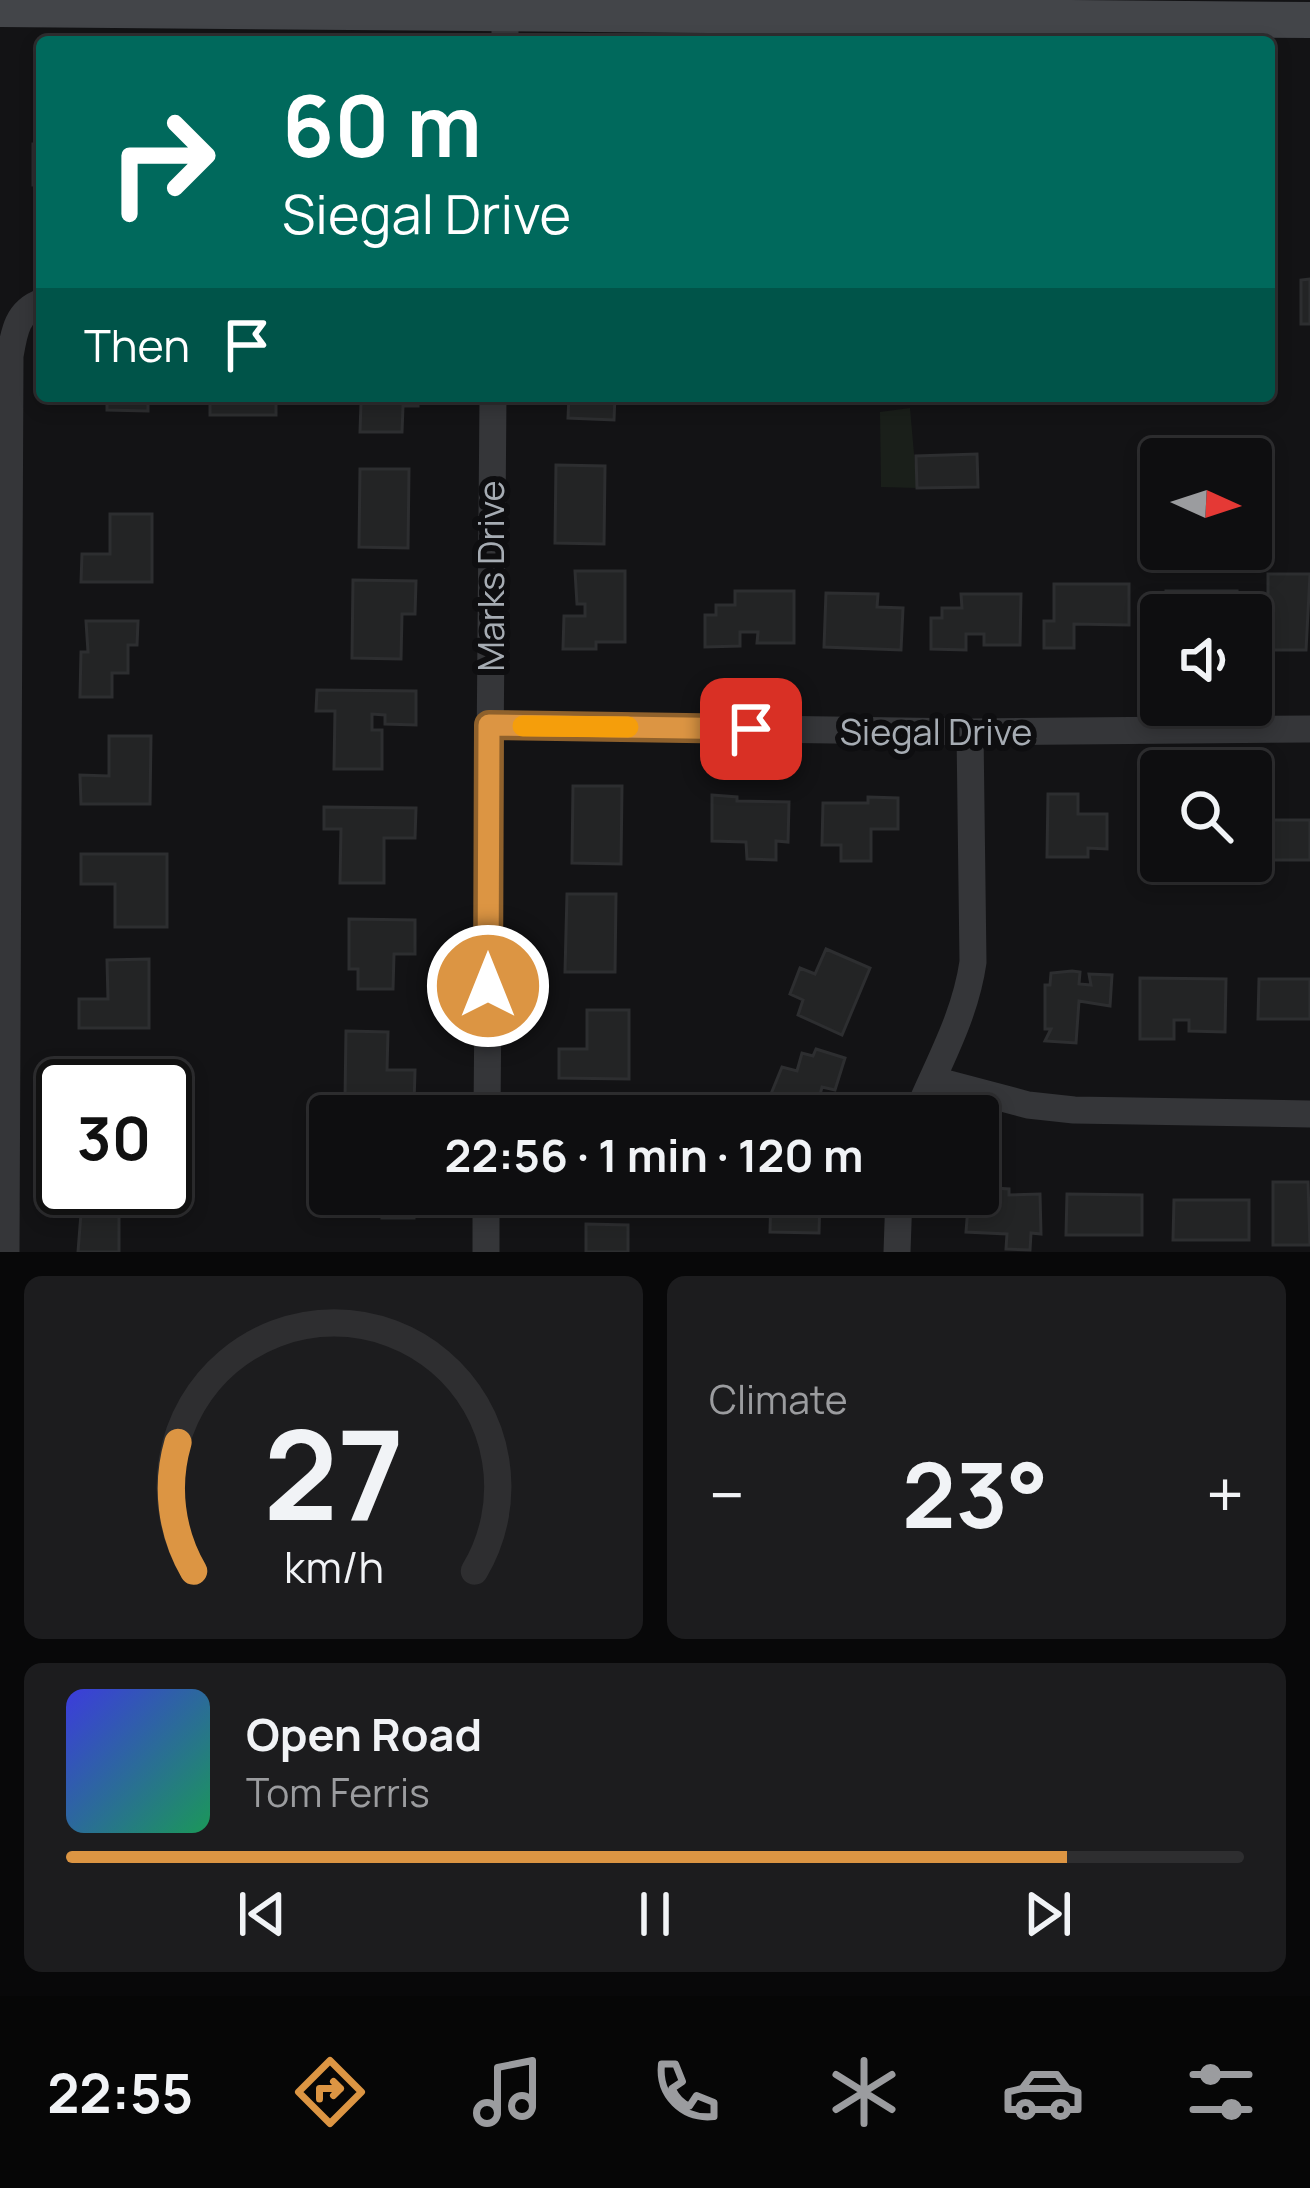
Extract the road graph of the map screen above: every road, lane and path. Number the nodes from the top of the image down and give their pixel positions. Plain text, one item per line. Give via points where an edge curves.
1 (62, 4) edge
2 (3, 6) edge
3 (1310, 20) edge
4 (505, 27) edge
5 (36, 304) edge
6 (493, 402) edge
7 (489, 725) junction
8 (1310, 729) edge
9 (970, 732) junction
10 (934, 1080) junction
11 (487, 1095) edge
12 (926, 1095) edge
13 (1310, 1114) edge
14 (486, 1215) edge
15 (898, 1215) edge
16 (6, 1252) edge
17 (486, 1252) edge
18 (897, 1252) edge

1 - 2 street
1 - 4 street
3 - 4 street
5 - 16 street via 16,325 10,356
6 - 7 street, Marks Drive
7 - 9 street, Siegal Drive
7 - 11 street, Marks Drive
8 - 9 street, Siegal Drive
9 - 10 street via 973,962
10 - 12 street
10 - 13 street via 1028,1106
14 - 17 street
15 - 18 street

